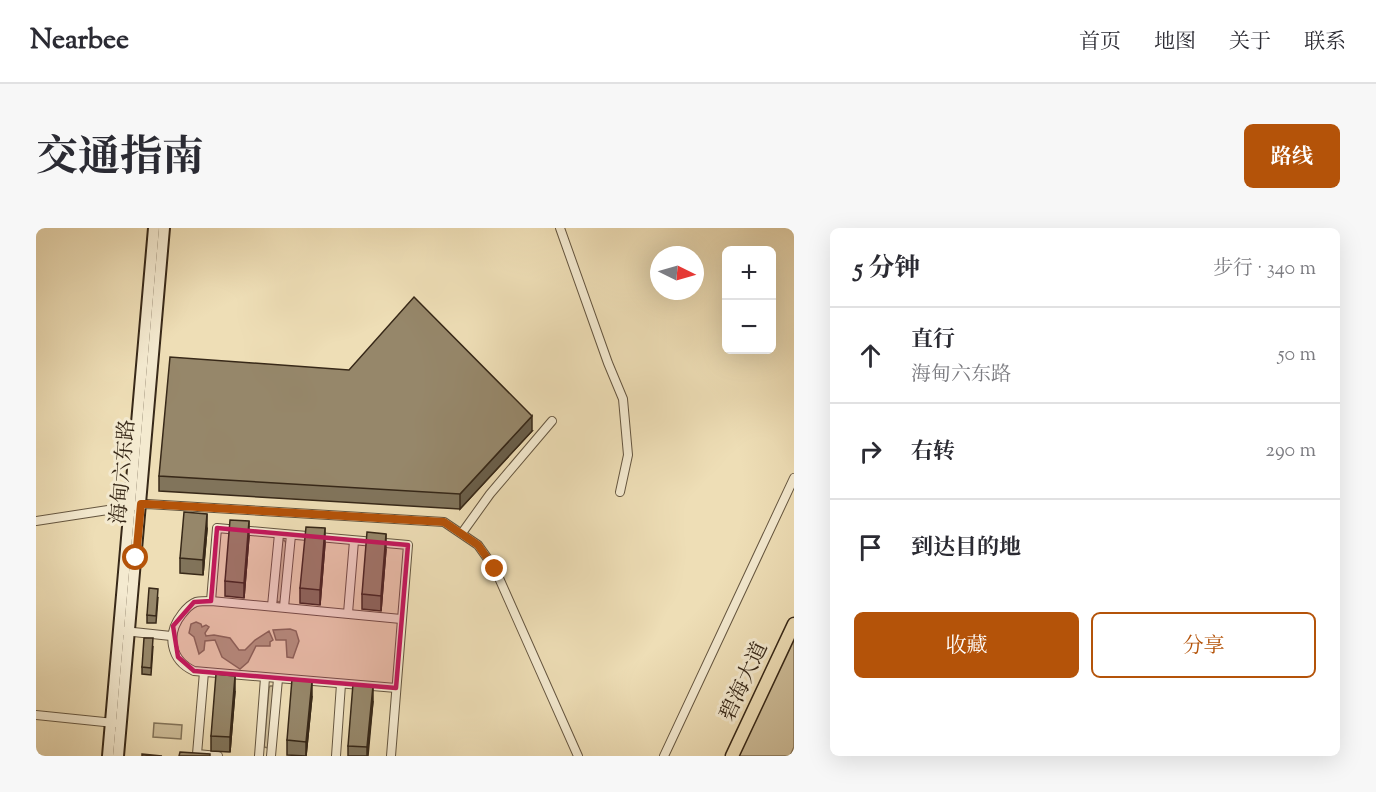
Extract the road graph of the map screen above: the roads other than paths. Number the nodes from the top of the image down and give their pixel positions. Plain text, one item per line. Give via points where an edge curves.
1 (154, 228) edge
2 (164, 228) edge
3 (560, 228) edge
4 (552, 421) dead end
5 (794, 478) edge
6 (620, 492) dead end
7 (136, 505) junction
8 (36, 521) edge
9 (462, 533) junction
10 (279, 534) junction
11 (291, 535) junction
12 (354, 540) junction
13 (211, 601) junction
14 (272, 606) junction
15 (284, 607) junction
16 (348, 613) junction
17 (401, 619) junction
18 (794, 624) edge
19 (125, 631) junction
20 (794, 635) edge
21 (171, 636) junction
22 (204, 672) junction
23 (265, 678) junction
24 (278, 679) junction
25 (341, 684) junction
26 (396, 688) junction
27 (36, 715) edge
28 (116, 723) junction
29 (108, 756) edge
30 (118, 756) edge
31 (218, 756) edge
32 (259, 756) edge
33 (271, 756) edge
34 (336, 756) edge
35 (391, 756) edge
36 (578, 756) edge
37 (664, 756) edge
38 (732, 756) edge
39 (737, 756) edge

1 - 7 main road, 海甸六东路
2 - 7 main road, 海甸六东路
3 - 6 street via 623,399 628,455
4 - 9 street
5 - 37 street
7 - 8 street
7 - 9 street via 444,522
7 - 19 main road, 海甸六东路
9 - 36 street via 478,545 495,569
10 - 11 street
10 - 13 street via 216,528
10 - 14 street
11 - 12 street
11 - 15 street
12 - 16 street
12 - 17 street via 408,545
13 - 14 street
13 - 21 street via 194,602 173,626
14 - 15 street
15 - 16 street
16 - 17 street
17 - 26 street
18 - 38 main road, 碧海大道
19 - 21 street
19 - 28 main road, 海甸六东路
20 - 39 main road, 碧海大道
21 - 22 street via 178,657 187,667
22 - 23 street
22 - 31 street via 197,754
23 - 24 street
23 - 32 street
24 - 25 street
24 - 33 street
25 - 26 street
25 - 34 street
26 - 35 street
27 - 28 street
28 - 29 main road, 海甸六东路
28 - 30 main road, 海甸六东路

